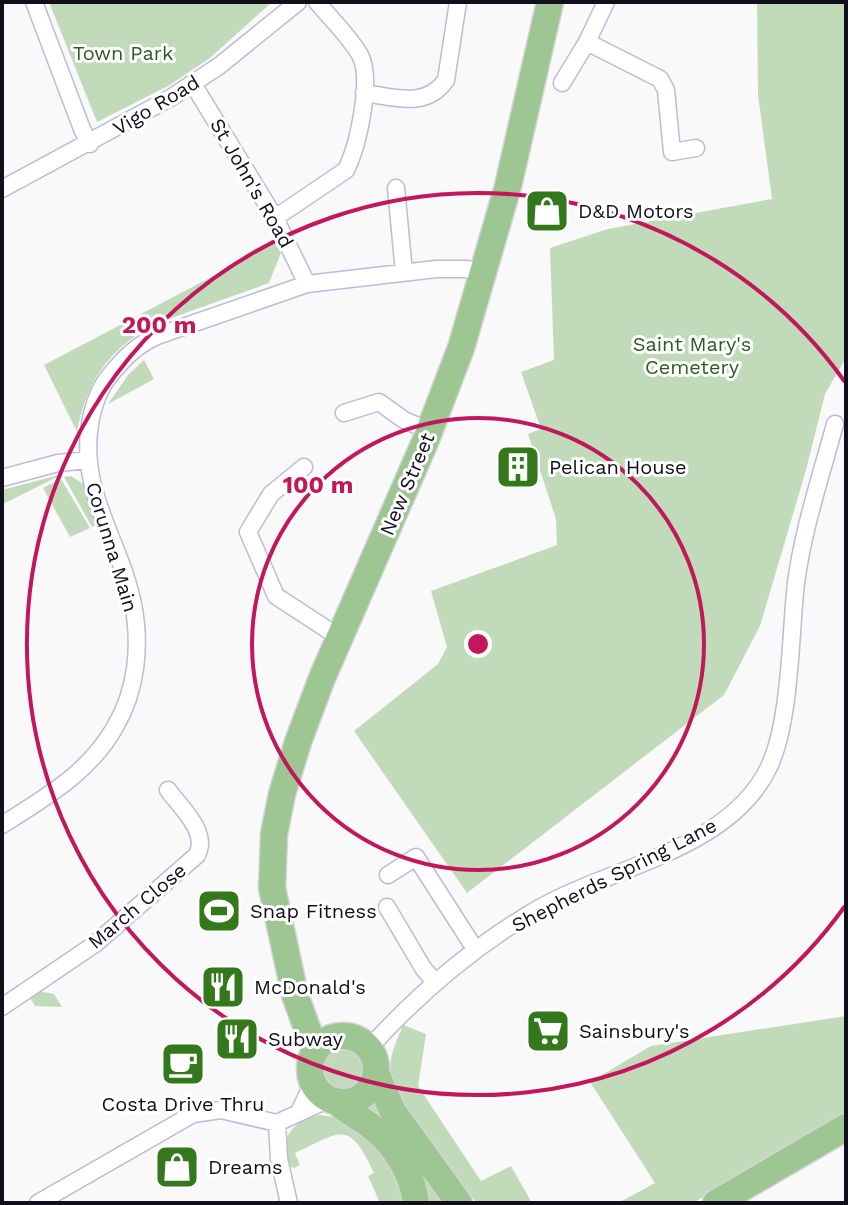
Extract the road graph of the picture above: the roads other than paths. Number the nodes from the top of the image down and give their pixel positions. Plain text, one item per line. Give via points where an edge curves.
1 (34, 2) edge
2 (298, 2) edge
3 (317, 2) edge
4 (458, 2) edge
5 (550, 2) edge
6 (606, 2) edge
7 (587, 42) junction
8 (562, 83) dead end
9 (193, 84) junction
10 (364, 93) junction
11 (90, 144) junction
12 (696, 148) dead end
13 (396, 188) dead end
14 (2, 189) edge
15 (275, 218) junction
16 (404, 272) junction
17 (485, 272) junction
18 (307, 284) junction
19 (344, 413) dead end
20 (835, 424) dead end
21 (430, 431) junction
22 (88, 460) junction
23 (304, 467) dead end
24 (2, 478) edge
25 (341, 635) junction
26 (168, 790) dead end
27 (2, 825) edge
28 (388, 875) dead end
29 (387, 907) dead end
30 (475, 949) junction
31 (289, 962) junction
32 (434, 981) junction
33 (2, 1007) edge
34 (344, 1035) junction
35 (315, 1050) junction
36 (373, 1060) junction
37 (311, 1078) junction
38 (333, 1100) junction
39 (299, 1112) junction
40 (277, 1123) junction
41 (846, 1127) edge
42 (734, 1195) edge
43 (38, 1203) edge
44 (289, 1203) edge
45 (416, 1203) edge
46 (459, 1203) edge
47 (716, 1203) edge

1 - 11 street
2 - 9 street, Vigo Road
3 - 10 street via 360,56
4 - 10 street via 446,80 440,89 416,100
5 - 17 main road, New Street
6 - 7 street
7 - 8 street
7 - 12 street via 660,79 666,90 665,154
9 - 11 street, Vigo Road
9 - 15 street, St John's Road
10 - 15 street via 346,170
11 - 14 street, Vigo Road
13 - 16 street
15 - 18 street, St John's Road
16 - 17 street, Corunna Main
16 - 18 street, Corunna Main
17 - 21 main road, New Street
18 - 22 street, Corunna Main via 136,347 100,390 91,417
19 - 21 street via 379,402
20 - 30 street, Shepherds Spring Lane via 797,578 784,712 768,770 720,824 552,901
21 - 25 main road, New Street
22 - 24 street
22 - 27 street, Corunna Main via 95,497 133,605 133,679 116,726 98,753 63,786
23 - 25 street via 271,494 248,532 276,596
25 - 31 main road, New Street via 298,742 274,834 272,888
26 - 33 street, March Close via 201,837 197,855 95,944
28 - 30 street via 416,857
29 - 32 street
30 - 32 street, Shepherds Spring Lane
31 - 34 main road, New Street via 317,1009
31 - 35 main road, New Street
32 - 36 street, Shepherds Spring Lane
34 - 35 main road
34 - 36 main road, New Street via 362,1041
35 - 37 main road, New Street
36 - 38 main road via 369,1089 345,1102
36 - 46 main road via 392,1110
37 - 38 main road via 321,1094
37 - 39 street
38 - 39 street
38 - 45 main road via 380,1133 410,1177
39 - 40 street
40 - 43 street via 221,1110 193,1114
40 - 44 street
41 - 42 main road
42 - 47 main road

